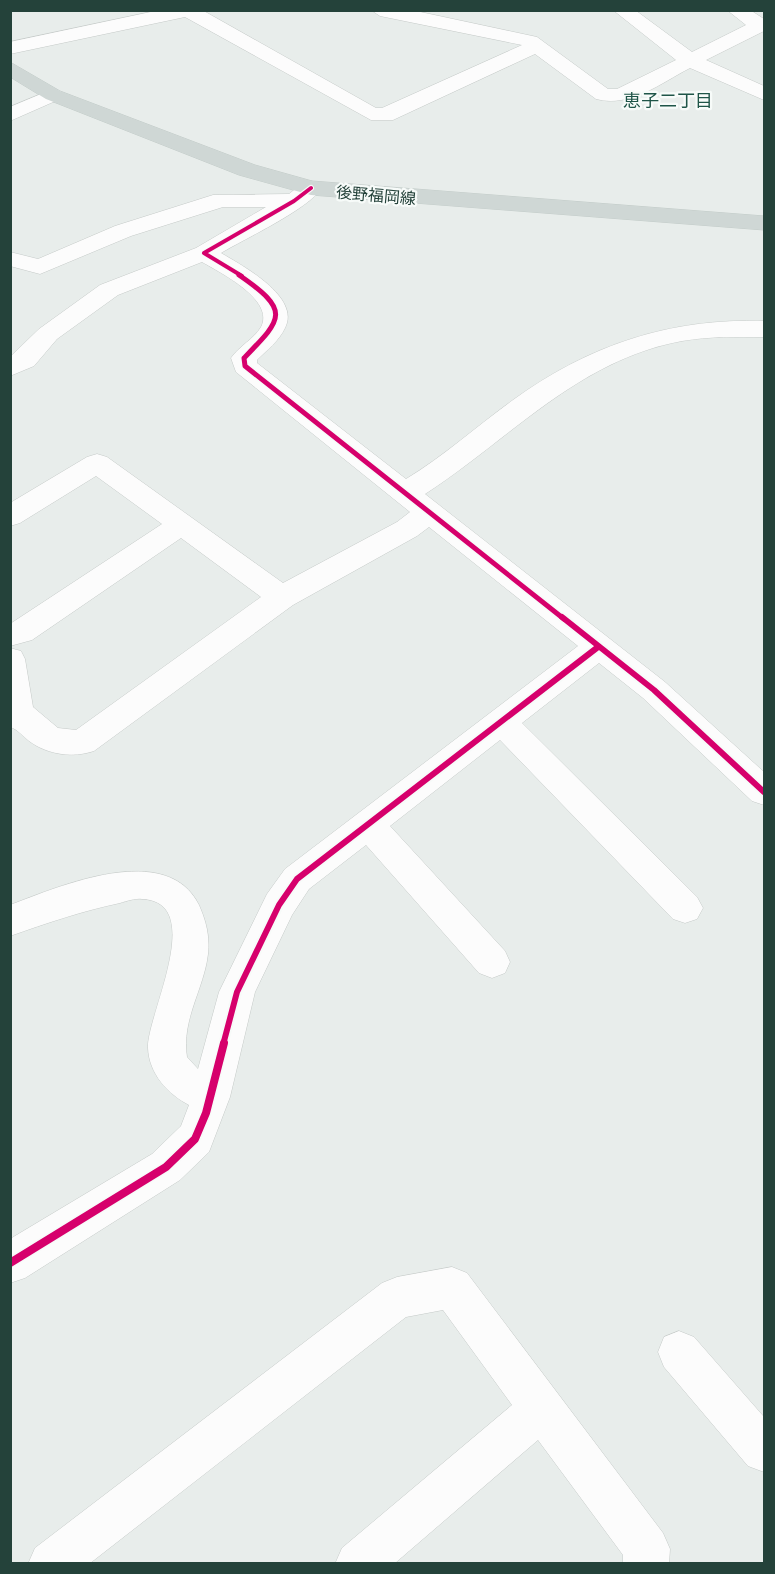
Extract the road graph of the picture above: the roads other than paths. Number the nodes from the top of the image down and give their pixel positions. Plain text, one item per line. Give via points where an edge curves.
1 (380, 10) edge
2 (622, 10) edge
3 (736, 10) edge
4 (189, 11) edge
5 (537, 46) junction
6 (10, 48) edge
7 (691, 61) junction
8 (10, 68) edge
9 (765, 94) edge
10 (53, 95) junction
11 (10, 115) edge
12 (302, 195) junction
13 (765, 223) edge
14 (204, 253) junction
15 (10, 260) edge
16 (765, 329) edge
17 (10, 368) edge
18 (407, 492) junction
19 (430, 512) junction
20 (10, 516) edge
21 (182, 524) junction
22 (282, 597) junction
23 (10, 635) edge
24 (598, 647) junction
25 (10, 659) edge
26 (14, 713) edge
27 (501, 720) junction
28 (765, 792) edge
29 (367, 823) junction
30 (685, 908) dead end
31 (10, 921) edge
32 (492, 962) dead end
33 (211, 1097) junction
34 (10, 1263) edge
35 (679, 1352) dead end
36 (542, 1407) junction
37 (765, 1450) edge
38 (51, 1563) edge
39 (358, 1563) edge
40 (646, 1563) edge

1 - 5 street via 530,41
2 - 7 street
3 - 7 street via 760,25
4 - 5 street via 371,114 385,115
4 - 6 street
5 - 7 street via 611,97
7 - 9 street
8 - 10 main road, 後野福岡線
10 - 11 street
10 - 12 main road, 後野福岡線
12 - 13 main road, 後野福岡線 via 424,199
12 - 14 street
12 - 15 street via 221,200 123,231 40,267
14 - 17 street via 109,290 48,334 25,360
14 - 18 street via 255,286 274,307 277,317 273,328 244,358 246,366
16 - 18 street via 680,334 571,374 539,394 439,473
18 - 19 street
19 - 22 street via 407,529
19 - 24 street
20 - 21 street via 97,463
21 - 22 street
21 - 23 street via 21,632
22 - 26 street via 83,742 65,744 46,738
24 - 27 street
24 - 28 street via 654,690
25 - 26 street
27 - 29 street
27 - 30 street
29 - 32 street
29 - 33 street via 297,879 279,906 237,992
31 - 33 street via 82,895 142,884 165,890 183,906 192,927 167,1058 192,1088
33 - 34 street via 195,1139 166,1167
35 - 37 street
36 - 38 street via 452,1288 397,1298
36 - 39 street
36 - 40 street via 647,1549

